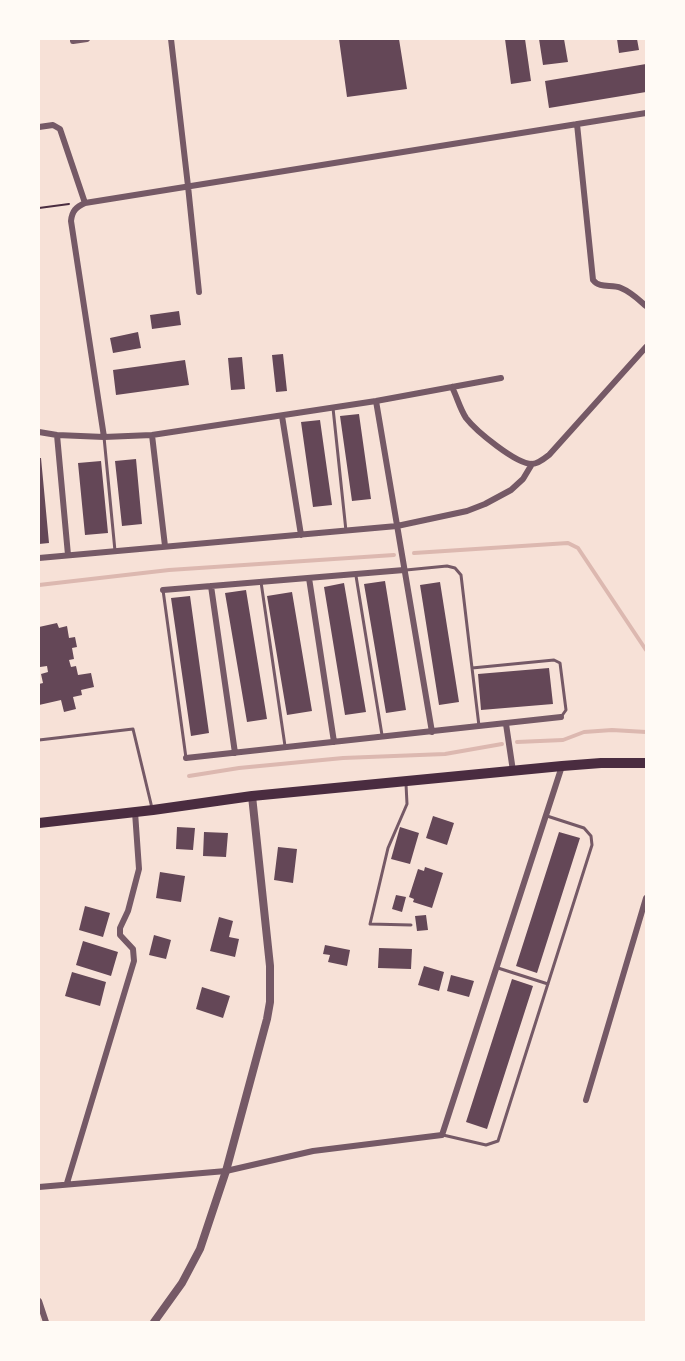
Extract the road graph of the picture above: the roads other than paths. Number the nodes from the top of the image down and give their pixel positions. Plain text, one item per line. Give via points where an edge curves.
1 (87, 39) edge
2 (171, 39) edge
3 (73, 41) dead end
4 (646, 113) edge
5 (577, 124) junction
6 (39, 127) edge
7 (188, 186) junction
8 (85, 203) junction
9 (199, 292) dead end
10 (646, 306) edge
11 (646, 346) edge
12 (501, 378) dead end
13 (452, 387) junction
14 (376, 401) junction
15 (333, 408) junction
16 (282, 416) junction
17 (39, 432) edge
18 (57, 435) junction
19 (152, 435) junction
20 (104, 437) junction
21 (532, 464) junction
22 (397, 526) junction
23 (346, 531) junction
24 (301, 535) junction
25 (165, 546) junction
26 (115, 551) junction
27 (68, 555) junction
28 (39, 558) edge
29 (404, 570) junction
30 (355, 574) junction
31 (309, 578) junction
32 (261, 582) junction
33 (211, 586) junction
34 (163, 590) joint
35 (472, 669) junction
36 (561, 717) joint
37 (506, 724) junction
38 (479, 726) junction
39 (432, 732) junction
40 (382, 737) junction
41 (39, 740) edge
42 (334, 742) junction
43 (285, 747) junction
44 (235, 753) junction
45 (186, 758) joint
46 (646, 763) edge
47 (562, 766) junction
48 (513, 771) junction
49 (405, 781) junction
50 (252, 796) junction
51 (153, 810) junction
52 (135, 812) junction
53 (546, 815) junction
54 (39, 823) edge
55 (646, 898) edge
56 (411, 925) dead end
57 (496, 968) junction
58 (548, 984) junction
59 (586, 1100) dead end
60 (442, 1135) junction
61 (226, 1171) junction
62 (67, 1183) junction
63 (39, 1186) edge
64 (39, 1301) edge
65 (40, 1308) edge
66 (46, 1322) edge
67 (154, 1322) edge

1 - 3 street
2 - 7 street
4 - 5 street
5 - 7 street
5 - 10 street via 592,280 601,286 624,289
6 - 8 street via 53,125 60,129
7 - 8 street
7 - 9 street
8 - 20 street via 75,209 71,221
11 - 21 street via 549,455
12 - 13 street
13 - 14 street
13 - 21 street via 465,417 479,432 518,460
14 - 15 street
14 - 22 street
15 - 16 street
15 - 23 lane
16 - 19 street
16 - 24 street
17 - 18 street
18 - 20 street
18 - 27 street
19 - 20 street
19 - 25 street
20 - 26 lane
21 - 22 street via 511,490 485,504
22 - 23 street
22 - 29 street
23 - 24 street
24 - 25 street
25 - 26 street
26 - 27 street
27 - 28 street
29 - 30 street
29 - 35 lane via 447,566 461,575
29 - 39 street
30 - 31 street
30 - 40 lane
31 - 32 street
31 - 42 street
32 - 33 street
32 - 43 lane
33 - 34 street
33 - 44 street
34 - 45 lane
35 - 36 lane via 554,660 560,663 566,710
35 - 38 lane
36 - 37 street
37 - 38 street
37 - 48 street
38 - 39 street
39 - 40 street
40 - 42 street
41 - 51 lane via 133,729
42 - 43 street
43 - 44 street
44 - 45 street
46 - 47 highway
47 - 48 highway
47 - 53 street
48 - 49 highway
49 - 50 highway
49 - 56 lane via 406,804 388,848 370,924
50 - 51 highway
50 - 61 street via 270,962 270,1002
51 - 52 highway
52 - 54 highway
52 - 62 street via 140,869 120,928 120,935 133,949 134,961
53 - 57 street
53 - 58 lane via 584,828 592,845
55 - 59 street
57 - 58 lane
57 - 60 street
58 - 60 lane via 498,1141 486,1145
60 - 61 street via 313,1151
61 - 62 street
61 - 67 street via 200,1249
62 - 63 street
64 - 65 street
65 - 66 street

